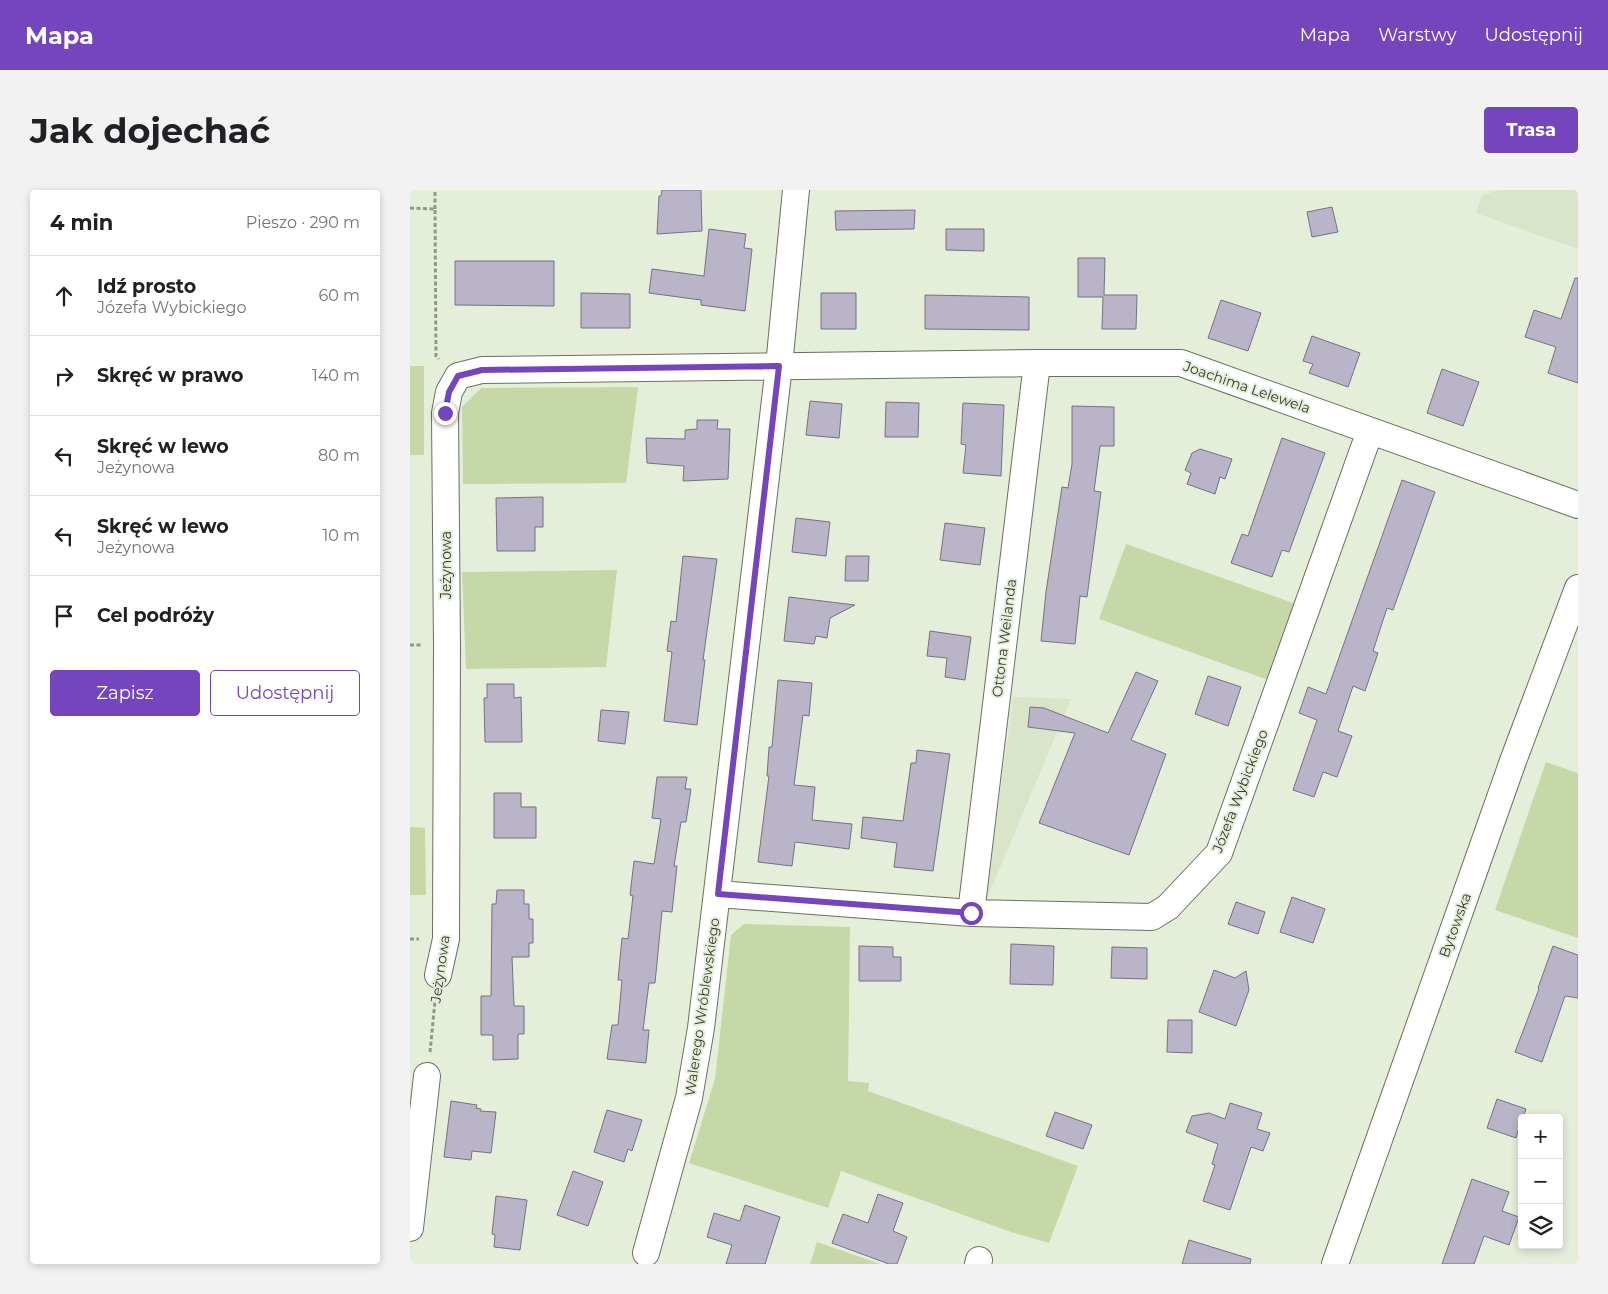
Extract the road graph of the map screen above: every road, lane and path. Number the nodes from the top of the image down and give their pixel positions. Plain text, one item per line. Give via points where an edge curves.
1 (435, 190) edge
2 (796, 190) edge
3 (410, 208) edge
4 (435, 209) junction
5 (1037, 363) junction
6 (779, 366) junction
7 (458, 376) junction
8 (1370, 431) junction
9 (1578, 505) edge
10 (1578, 588) edge
11 (718, 894) junction
12 (971, 913) junction
13 (438, 975) joint
14 (427, 1076) joint
15 (410, 1228) edge
16 (646, 1253) dead end
17 (1335, 1264) edge

1 - 4 path
2 - 6 street, Walerego Wróblewskiego
3 - 4 path
4 - 7 path via 436,356
5 - 6 street, Joachima Lelewela
5 - 8 street, Joachima Lelewela via 1181,363
5 - 12 street, Ottona Weilanda
6 - 7 street via 482,370
6 - 11 street, Walerego Wróblewskiego
7 - 13 street, Jeżynowa via 449,392 445,413 446,940
8 - 9 street, Joachima Lelewela
8 - 12 street, Józefa Wybickiego via 1219,853 1168,907 1152,917
10 - 17 street, Bytowska via 1513,761
11 - 12 street, Józefa Wybickiego
11 - 16 street, Walerego Wróblewskiego via 690,1098
13 - 14 path, Jeżynowa
14 - 15 street

